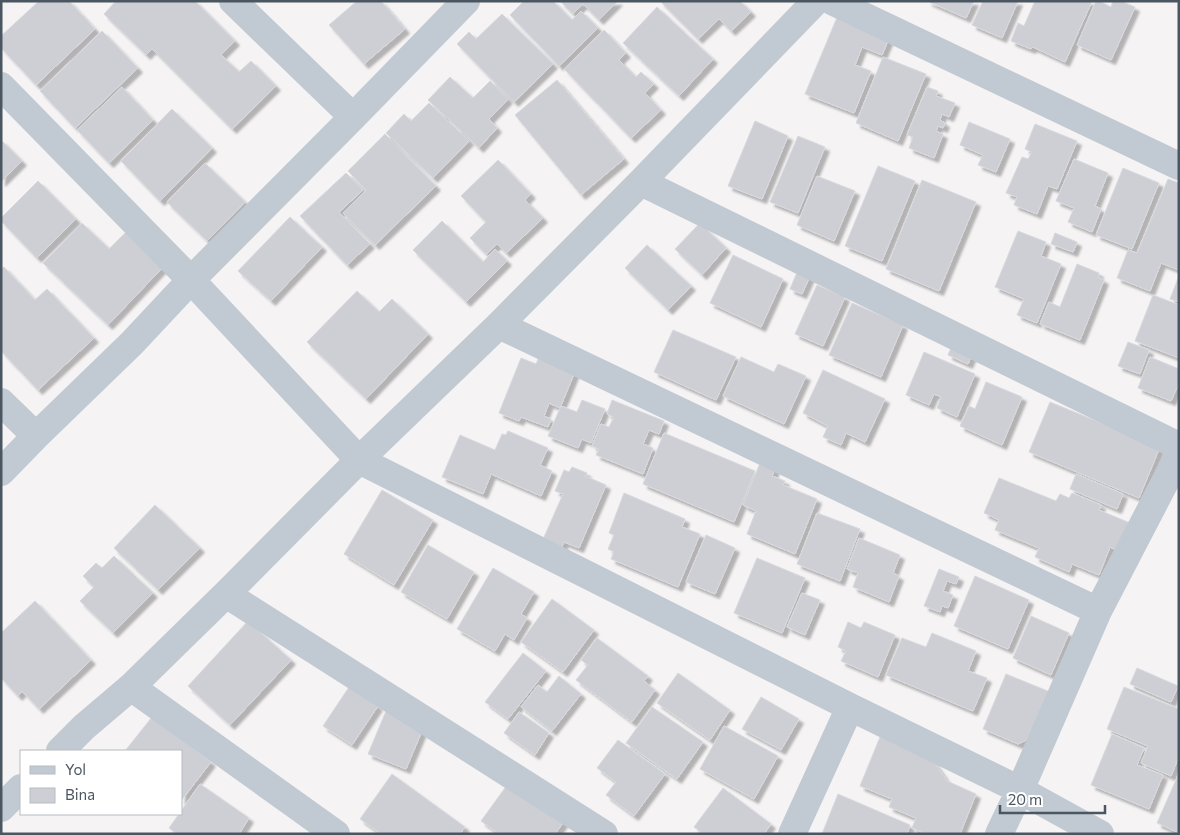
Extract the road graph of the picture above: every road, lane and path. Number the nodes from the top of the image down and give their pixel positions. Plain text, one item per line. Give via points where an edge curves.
1 (233, 1) edge
2 (466, 1) edge
3 (816, 1) edge
4 (832, 1) edge
5 (1, 86) edge
6 (353, 118) junction
7 (1179, 166) edge
8 (641, 182) junction
9 (191, 280) junction
10 (499, 325) junction
11 (1, 402) edge
12 (36, 436) junction
13 (1179, 446) edge
14 (1179, 455) edge
15 (359, 460) junction
16 (1, 472) edge
17 (226, 594) junction
18 (1098, 610) junction
19 (131, 687) junction
20 (850, 706) junction
21 (61, 750) edge
22 (20, 789) edge
23 (1020, 790) junction
24 (1, 808) edge
25 (336, 834) edge
26 (604, 834) edge
27 (792, 834) edge
28 (999, 834) edge
29 (1100, 834) edge

1 - 6 street
2 - 6 street
3 - 8 street
4 - 7 street
5 - 9 street
6 - 9 street
8 - 10 street
8 - 13 street
9 - 12 street via 132,343
9 - 15 street
10 - 15 street
10 - 18 street
11 - 12 street
12 - 16 street
14 - 18 street
15 - 17 street
15 - 20 street
17 - 19 street
17 - 26 street
18 - 23 street
19 - 21 street
19 - 25 street
20 - 23 street
20 - 27 street
22 - 24 street
23 - 28 street
23 - 29 street

